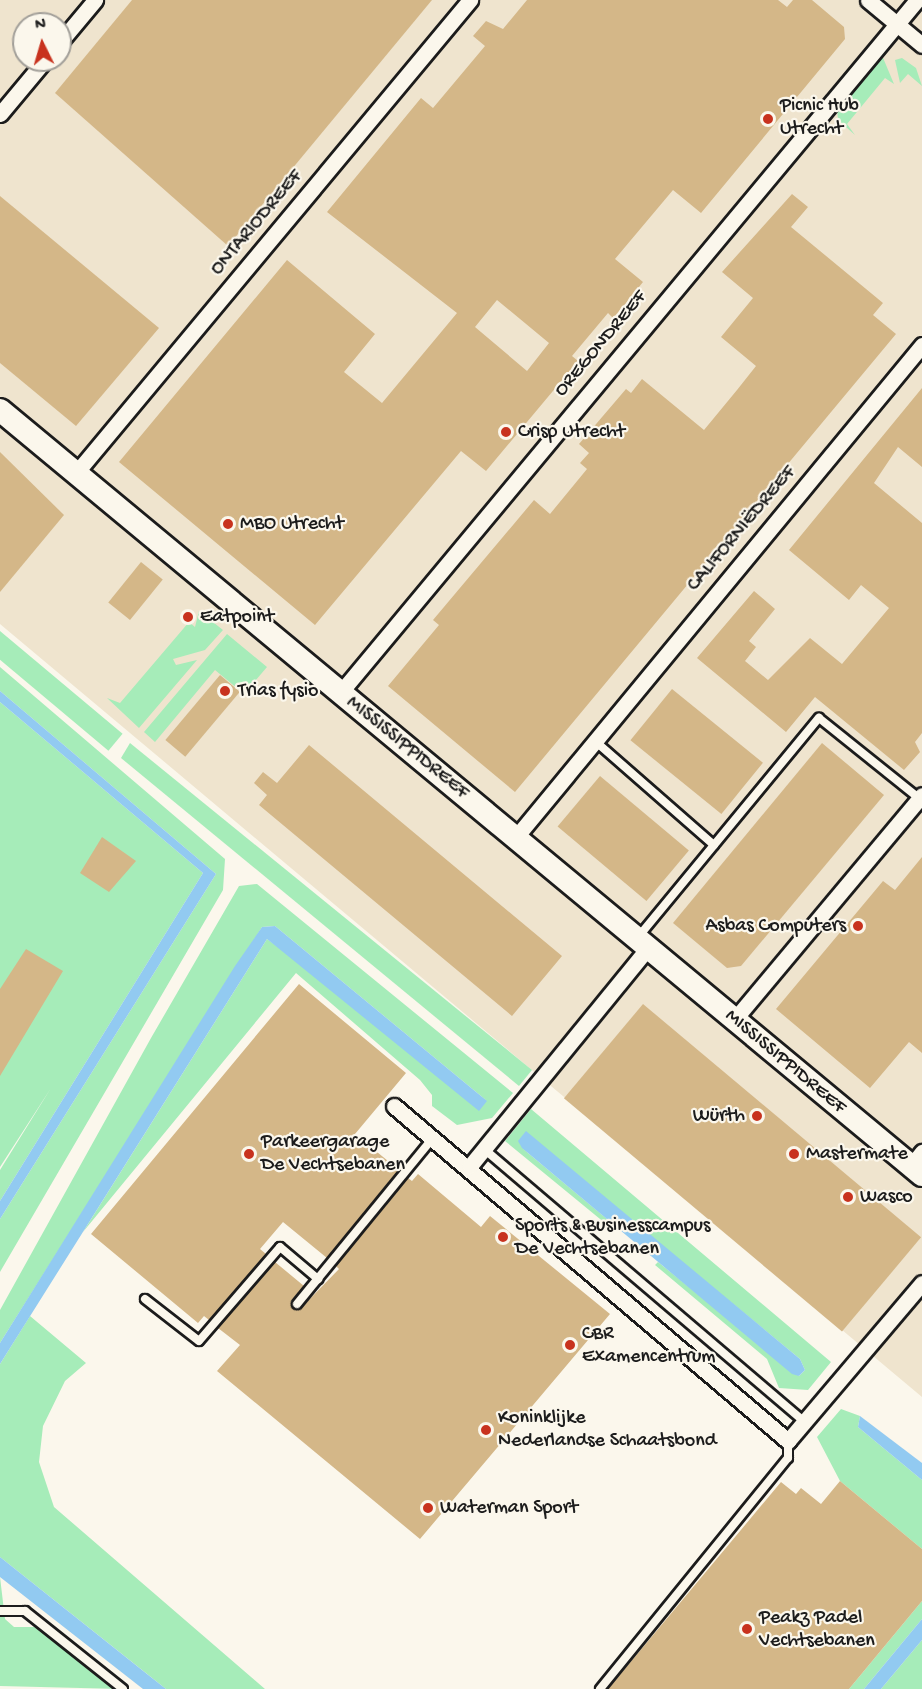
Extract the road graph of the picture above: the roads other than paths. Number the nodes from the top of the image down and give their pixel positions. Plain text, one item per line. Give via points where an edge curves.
1 (95, 0) edge
2 (470, 0) edge
3 (868, 0) edge
4 (917, 0) edge
5 (896, 24) junction
6 (72, 28) edge
7 (922, 45) edge
8 (35, 72) edge
9 (0, 114) edge
10 (922, 345) edge
11 (0, 410) edge
12 (76, 473) junction
13 (340, 693) junction
14 (595, 741) junction
15 (921, 796) edge
16 (516, 837) junction
17 (714, 845) junction
18 (642, 944) junction
19 (734, 1020) junction
20 (394, 1106) dead end
21 (433, 1137) junction
22 (484, 1149) junction
23 (918, 1164) edge
24 (470, 1166) junction
25 (318, 1279) junction
26 (922, 1282) edge
27 (145, 1299) dead end
28 (297, 1304) dead end
29 (805, 1422) junction
30 (788, 1441) junction
31 (0, 1611) edge
32 (123, 1689) edge
33 (600, 1689) edge

1 - 6 street
2 - 12 street, ONTARIODREEF
3 - 5 street
4 - 5 street, OREGONDREEF
5 - 7 street
5 - 13 street, OREGONDREEF
8 - 9 street
10 - 14 street, CALIFORNIËDREEF
11 - 12 street, MISSISSIPPIDREEF
12 - 13 street, MISSISSIPPIDREEF
13 - 16 street, MISSISSIPPIDREEF
14 - 16 street, CALIFORNIËDREEF
14 - 17 lane
15 - 17 lane via 819,718
15 - 19 street
16 - 18 street, MISSISSIPPIDREEF
17 - 18 lane
18 - 19 street, MISSISSIPPIDREEF
18 - 22 street
19 - 23 street, MISSISSIPPIDREEF
20 - 21 street
21 - 24 street
21 - 25 lane
22 - 24 street
22 - 29 lane
24 - 30 street
25 - 27 lane via 280,1247 199,1341
25 - 28 lane
26 - 29 street
29 - 30 street
30 - 33 lane via 788,1458
31 - 32 lane via 25,1611

